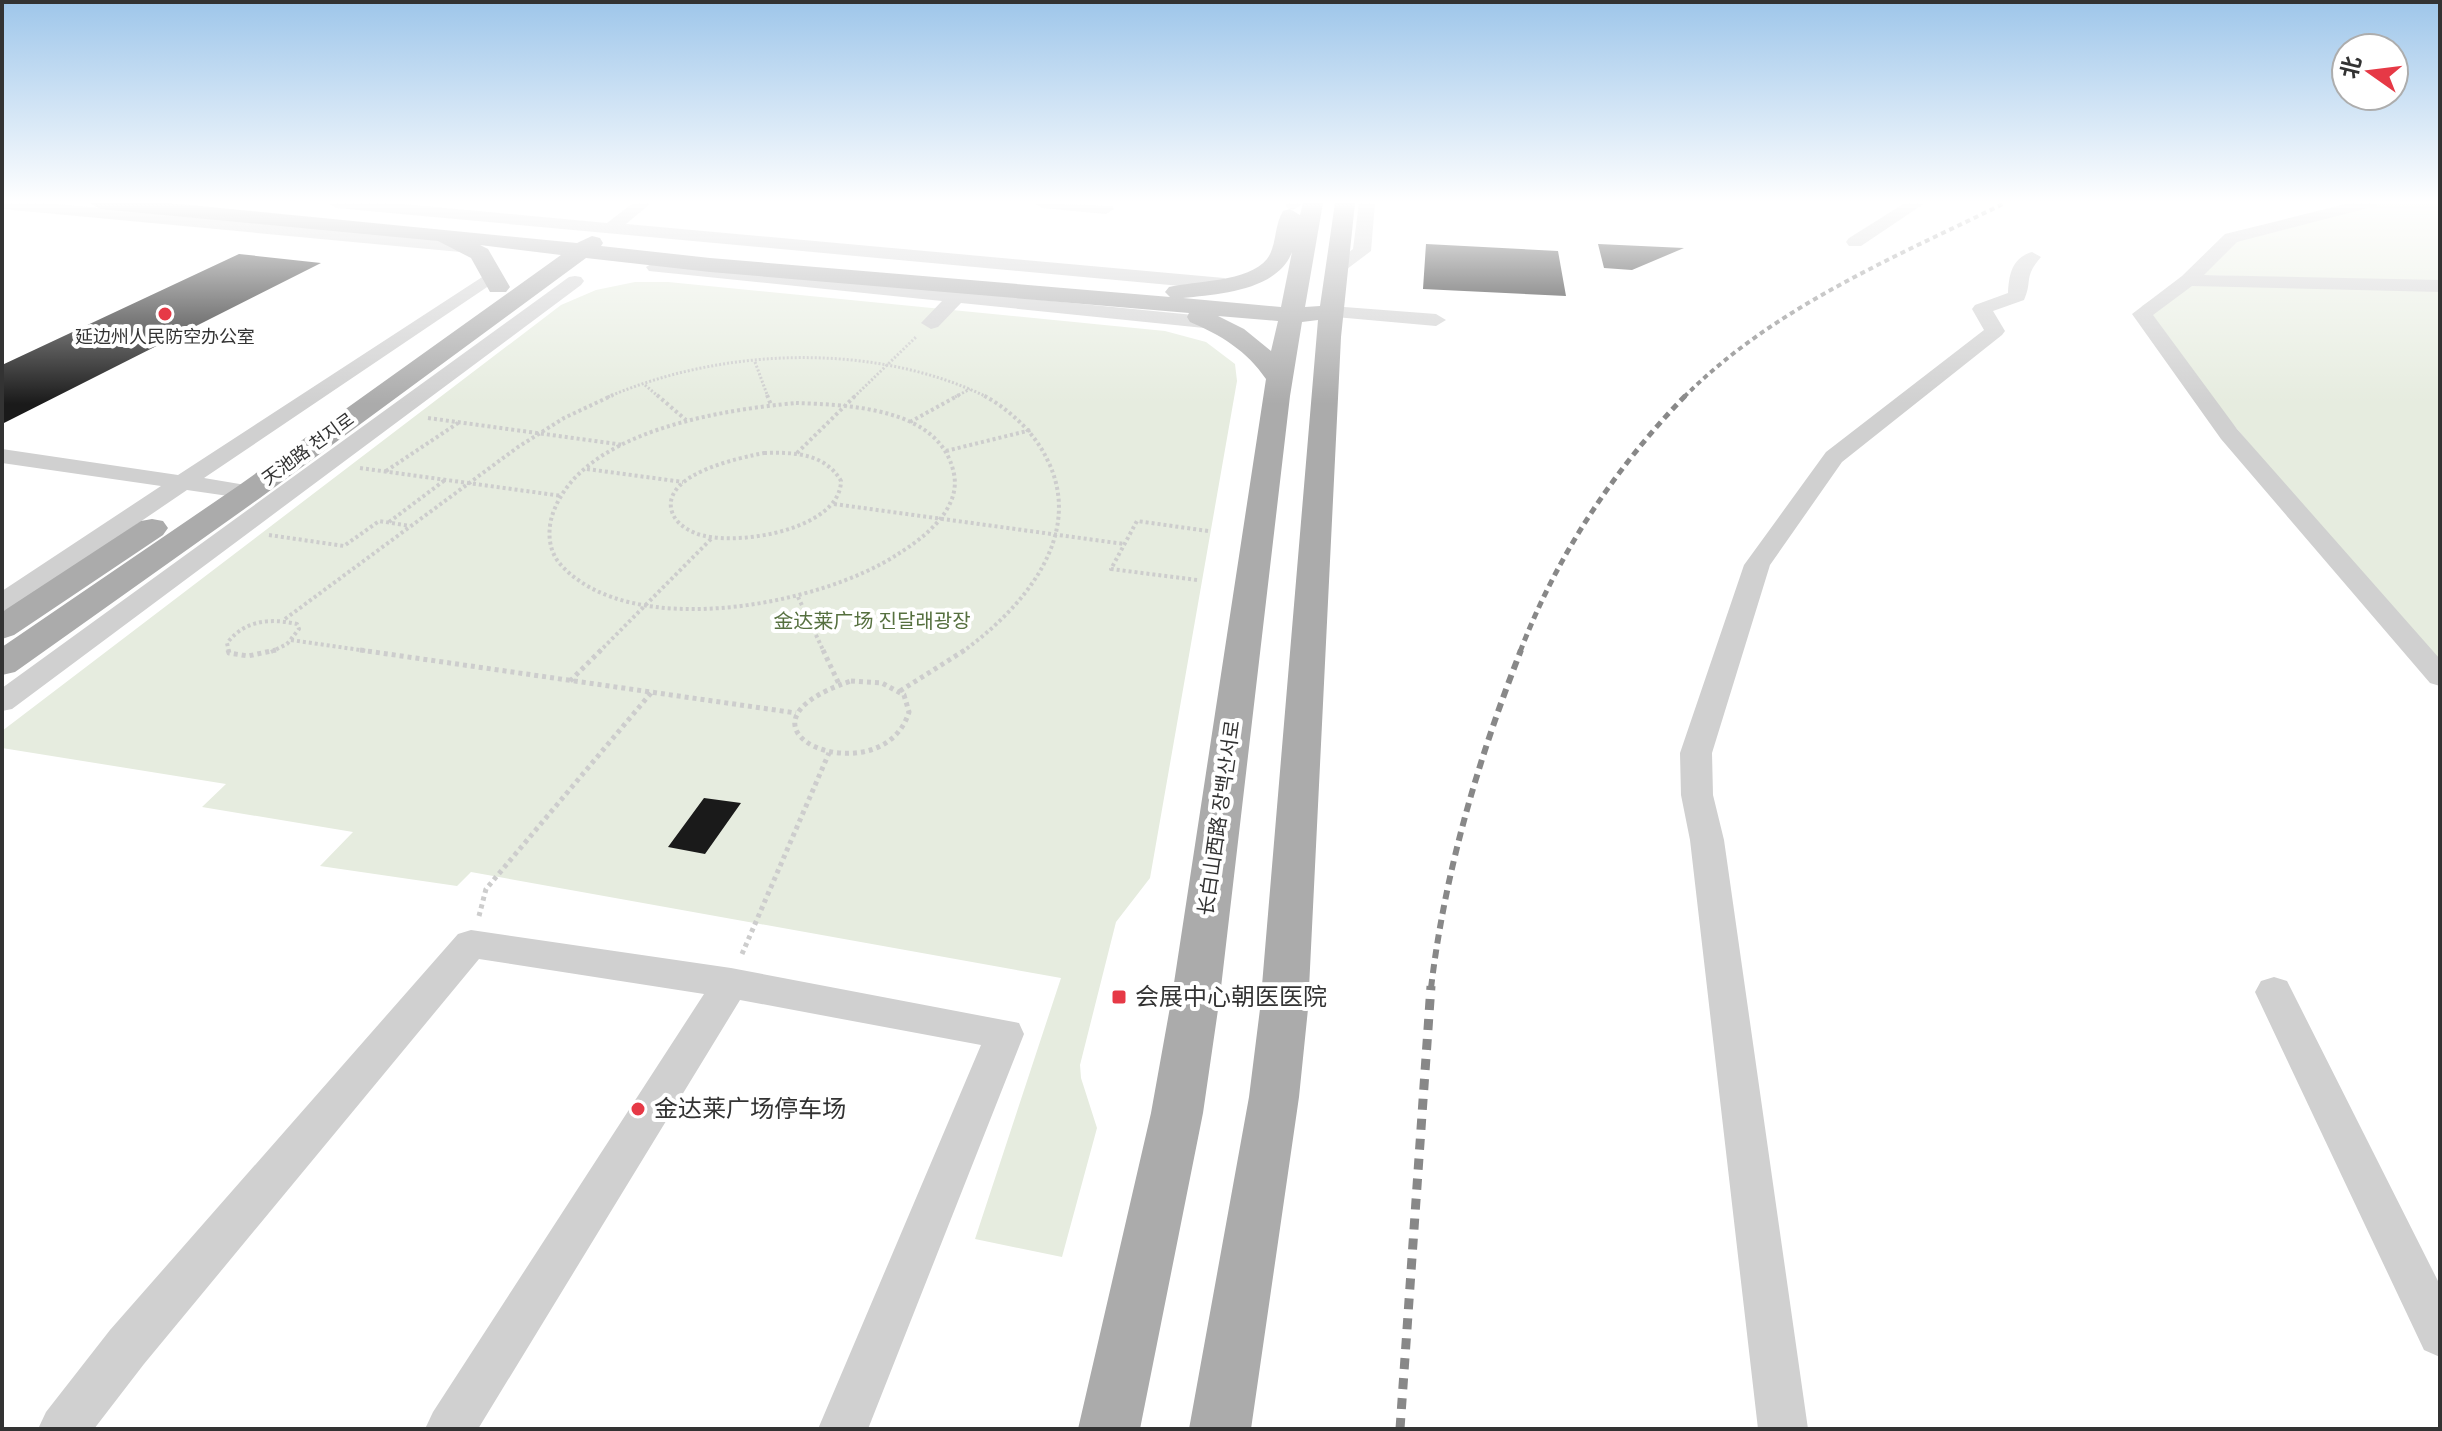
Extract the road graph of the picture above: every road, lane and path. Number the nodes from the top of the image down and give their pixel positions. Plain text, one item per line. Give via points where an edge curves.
1 (489, 270) edge
2 (520, 270) edge
3 (547, 270) edge
4 (639, 270) edge
5 (683, 270) edge
6 (773, 270) edge
7 (875, 270) edge
8 (1017, 270) edge
9 (1267, 270) edge
10 (1303, 270) edge
11 (1336, 270) edge
12 (2019, 270) edge
13 (2198, 270) edge
14 (2188, 280) junction
15 (496, 281) junction
16 (575, 281) junction
17 (1224, 284) junction
18 (2440, 286) edge
19 (957, 297) junction
20 (1160, 299) junction
21 (1305, 310) junction
22 (486, 318) junction
23 (1436, 320) dead end
24 (931, 323) joint
25 (1214, 323) junction
26 (755, 362) junction
27 (890, 363) junction
28 (1280, 380) junction
29 (1324, 382) junction
30 (644, 384) junction
31 (970, 389) junction
32 (771, 405) junction
33 (846, 406) junction
34 (422, 417) dead end
35 (686, 421) junction
36 (459, 422) junction
37 (909, 422) junction
38 (1031, 430) junction
39 (538, 433) junction
40 (625, 445) junction
41 (946, 451) junction
42 (797, 454) junction
43 (2, 456) edge
44 (357, 468) dead end
45 (587, 469) junction
46 (386, 472) junction
47 (445, 480) junction
48 (182, 483) junction
49 (469, 483) junction
50 (684, 483) junction
51 (214, 487) junction
52 (249, 492) junction
53 (562, 496) junction
54 (833, 503) junction
55 (939, 518) junction
56 (388, 523) junction
57 (411, 526) junction
58 (1208, 531) dead end
59 (255, 533) dead end
60 (1056, 535) junction
61 (713, 537) junction
62 (1124, 544) junction
63 (1197, 580) dead end
64 (798, 597) junction
65 (2, 603) edge
66 (646, 603) junction
67 (285, 619) junction
68 (2, 628) edge
69 (291, 640) junction
70 (2, 664) edge
71 (2440, 677) edge
72 (569, 682) junction
73 (839, 684) junction
74 (900, 691) junction
75 (651, 693) junction
76 (2, 702) edge
77 (796, 713) junction
78 (829, 753) junction
79 (754, 925) dead end
80 (471, 944) junction
81 (731, 983) junction
82 (2274, 992) dead end
83 (2440, 1334) edge
84 (63, 1429) edge
85 (450, 1429) edge
86 (843, 1429) edge
87 (1109, 1429) edge
88 (1220, 1429) edge
89 (1783, 1429) edge

1 - 15 main road
2 - 15 main road, 天池路 천지로
3 - 22 main road, 天池路 천지로
4 - 16 main road
5 - 19 street
6 - 20 main road
7 - 20 main road
8 - 17 street
9 - 17 main road
10 - 21 main road, 长白山西路 장백산서로
11 - 21 main road, 长白山西路 장백산서로
12 - 89 street via 2017,296 1982,309 1995,331 1834,457 1757,565 1696,753 1697,795
13 - 14 street
14 - 18 street
14 - 71 street via 2142,314 2144,320 2229,434
15 - 48 street, 天池路 천지로
15 - 51 main road, 天池路 천지로
16 - 22 main road
16 - 76 street, 天池路 천지로
17 - 20 main road
19 - 24 street
19 - 25 street
20 - 21 main road
20 - 25 main road
21 - 23 street
21 - 28 main road, 长白山西路 장백산서로
21 - 29 main road, 长白山西路 장백산서로
22 - 52 main road, 天池路 천지로
24 - 27 path
25 - 28 main road via 1252,344
26 - 27 path via 841,358
26 - 30 path
26 - 32 path
27 - 31 path
27 - 33 path
28 - 29 main road
28 - 87 main road, 长白山西路 장백산서로 via 1196,996 1157,1217
29 - 88 main road, 长白山西路 장백산서로 via 1284,1009
30 - 35 path
30 - 39 path via 569,414
31 - 37 path
31 - 38 path via 997,402
32 - 33 path
32 - 35 path
33 - 37 path
33 - 42 path
34 - 36 path
35 - 40 path
36 - 39 path
36 - 46 path
37 - 41 path
38 - 41 path
38 - 60 path via 1056,473
39 - 40 path
39 - 49 path
40 - 45 path
41 - 55 path via 955,487
42 - 50 path via 738,458 713,465
42 - 54 path via 835,469 842,487
43 - 48 street
44 - 46 path
45 - 50 path
45 - 53 path
46 - 47 path
47 - 49 path
47 - 56 path
48 - 51 street
48 - 65 street, 天池路 천지로
49 - 53 path
49 - 57 path
50 - 61 path via 671,503 673,516 691,531
51 - 52 street
51 - 68 main road, 天池路 천지로
52 - 70 main road, 天池路 천지로
53 - 66 path via 548,534 560,565 595,589
54 - 55 path
54 - 61 path via 814,519 779,533
55 - 60 path
55 - 64 path via 921,538 882,564
56 - 57 path
56 - 59 path via 379,521 344,546
57 - 67 path
58 - 62 path via 1137,521
60 - 62 path
60 - 74 path via 1035,581 1013,609 963,651
61 - 66 path
62 - 63 path via 1111,569
64 - 66 path via 708,608
64 - 73 path
66 - 72 path
67 - 69 path via 299,629
67 - 69 path via 251,625 232,636 226,648 246,657
69 - 72 path
72 - 75 path
73 - 74 path via 875,682
73 - 77 path via 813,695
74 - 78 path via 909,712 900,731 869,749
75 - 77 path
75 - 80 path via 486,889
77 - 78 path via 797,738 813,750
78 - 79 path
80 - 81 street
80 - 84 street
81 - 85 street
81 - 86 street via 1005,1034
82 - 83 street

